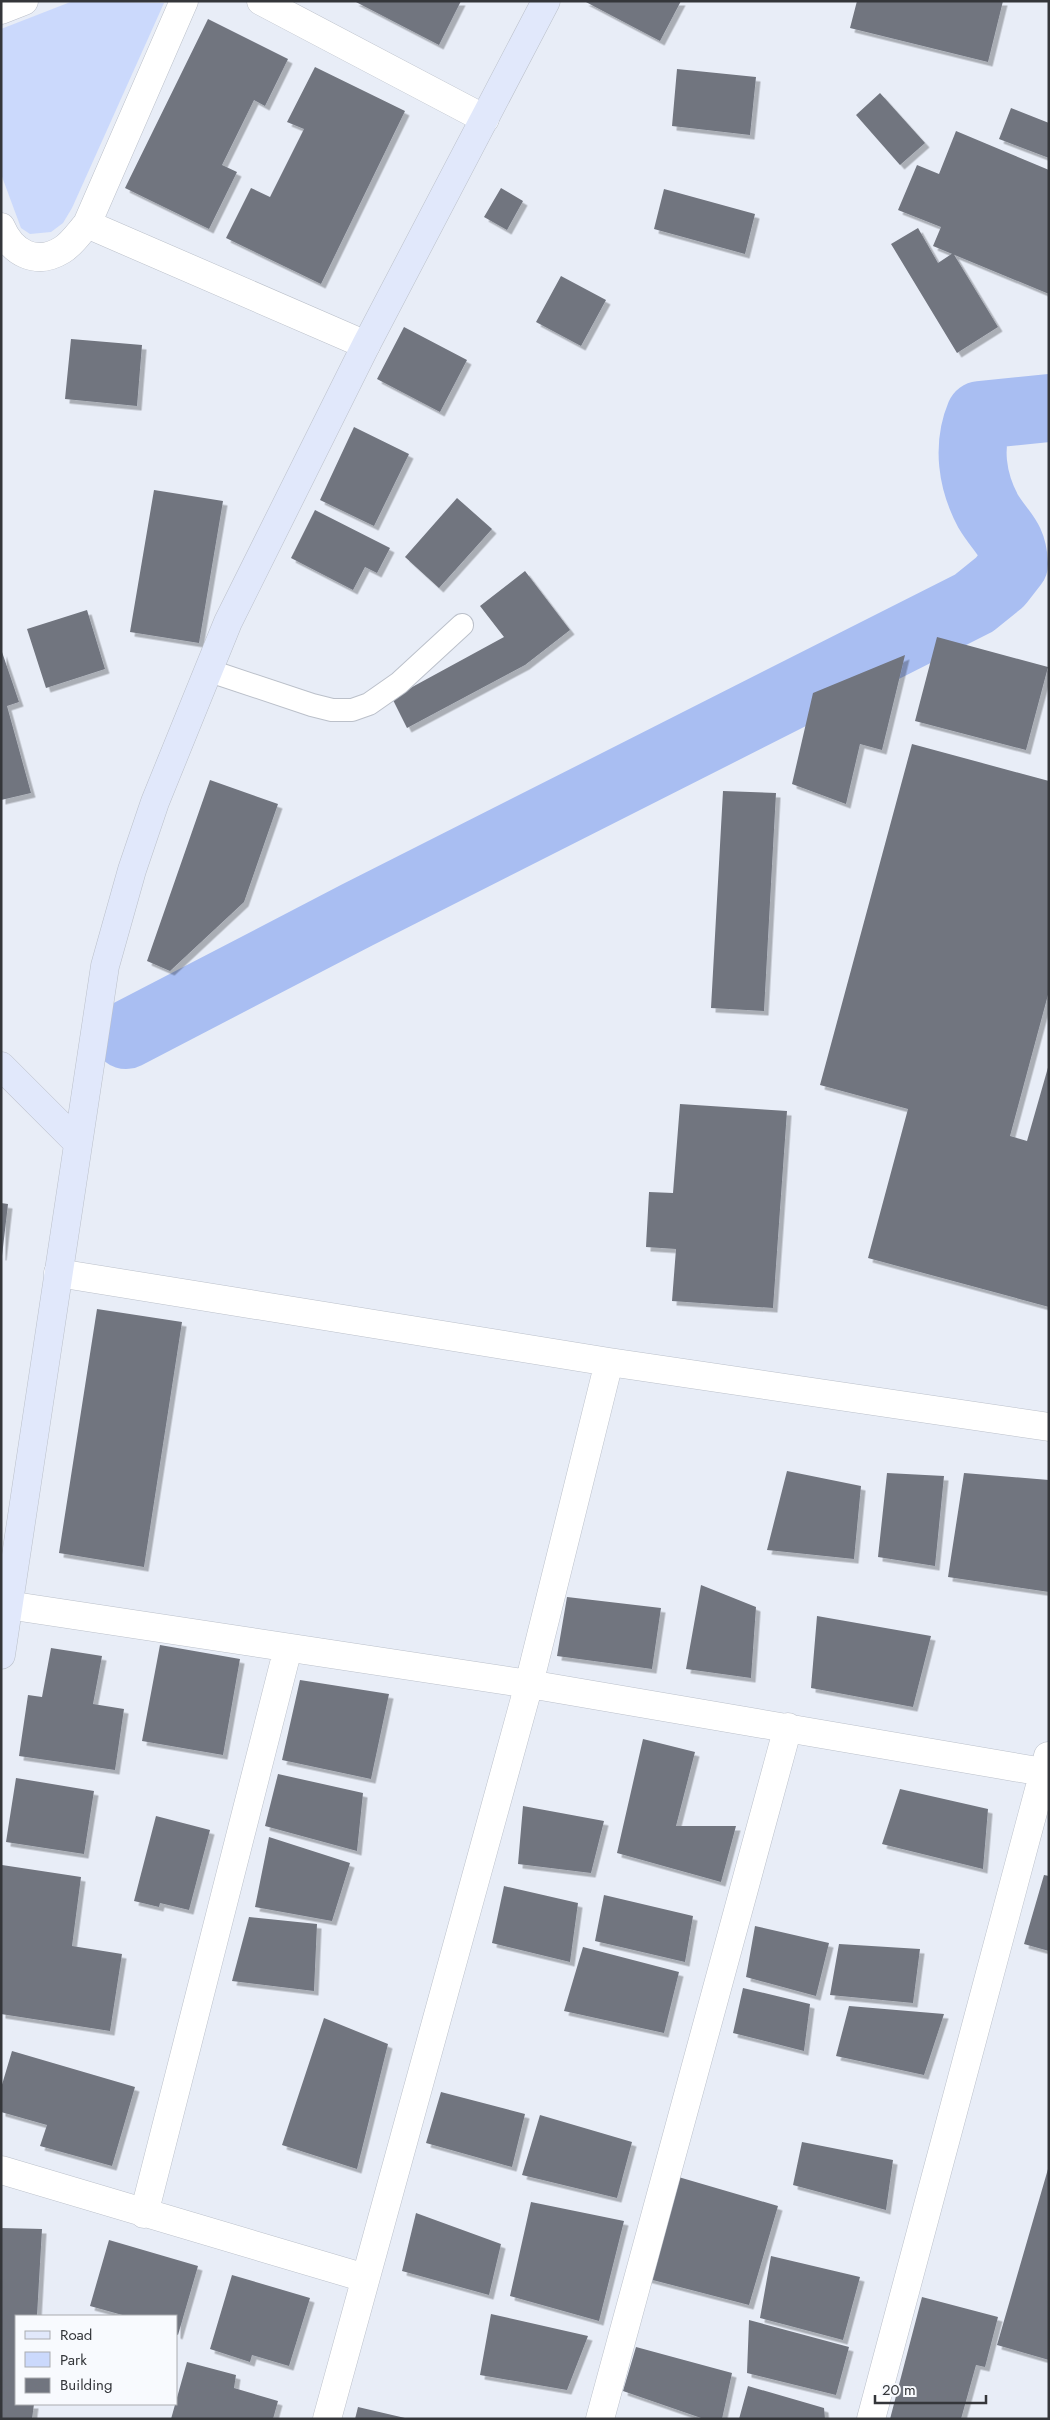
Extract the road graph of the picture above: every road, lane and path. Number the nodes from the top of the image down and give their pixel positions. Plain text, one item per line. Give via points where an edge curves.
1 (24, 1) edge
2 (184, 1) edge
3 (261, 1) edge
4 (546, 1) edge
5 (1, 10) edge
6 (485, 119) junction
7 (87, 224) junction
8 (1, 227) edge
9 (366, 345) junction
10 (462, 625) dead end
11 (208, 670) junction
12 (1, 1066) edge
13 (78, 1143) junction
14 (58, 1273) junction
15 (608, 1362) junction
16 (1049, 1427) edge
17 (5, 1605) edge
18 (288, 1648) junction
19 (1, 1655) edge
20 (529, 1684) junction
21 (788, 1726) junction
22 (1048, 1767) edge
23 (1, 2170) edge
24 (144, 2214) junction
25 (365, 2278) junction
26 (327, 2419) edge
27 (600, 2419) edge
28 (872, 2419) edge

1 - 5 street
2 - 7 street
3 - 6 street
4 - 6 main road
6 - 9 main road
7 - 8 street via 62,250 36,257 11,245
7 - 9 street
9 - 11 main road via 228,622
10 - 11 lane via 399,683 370,704 352,710 312,705
11 - 13 main road via 155,802 110,946
12 - 13 main road
13 - 14 main road
14 - 15 street
14 - 17 main road
15 - 16 street
15 - 20 street
17 - 18 street
17 - 19 main road
18 - 20 street
18 - 24 street
20 - 21 street
20 - 25 street
21 - 22 street
21 - 27 street
22 - 28 street
23 - 24 street
24 - 25 street
25 - 26 street

